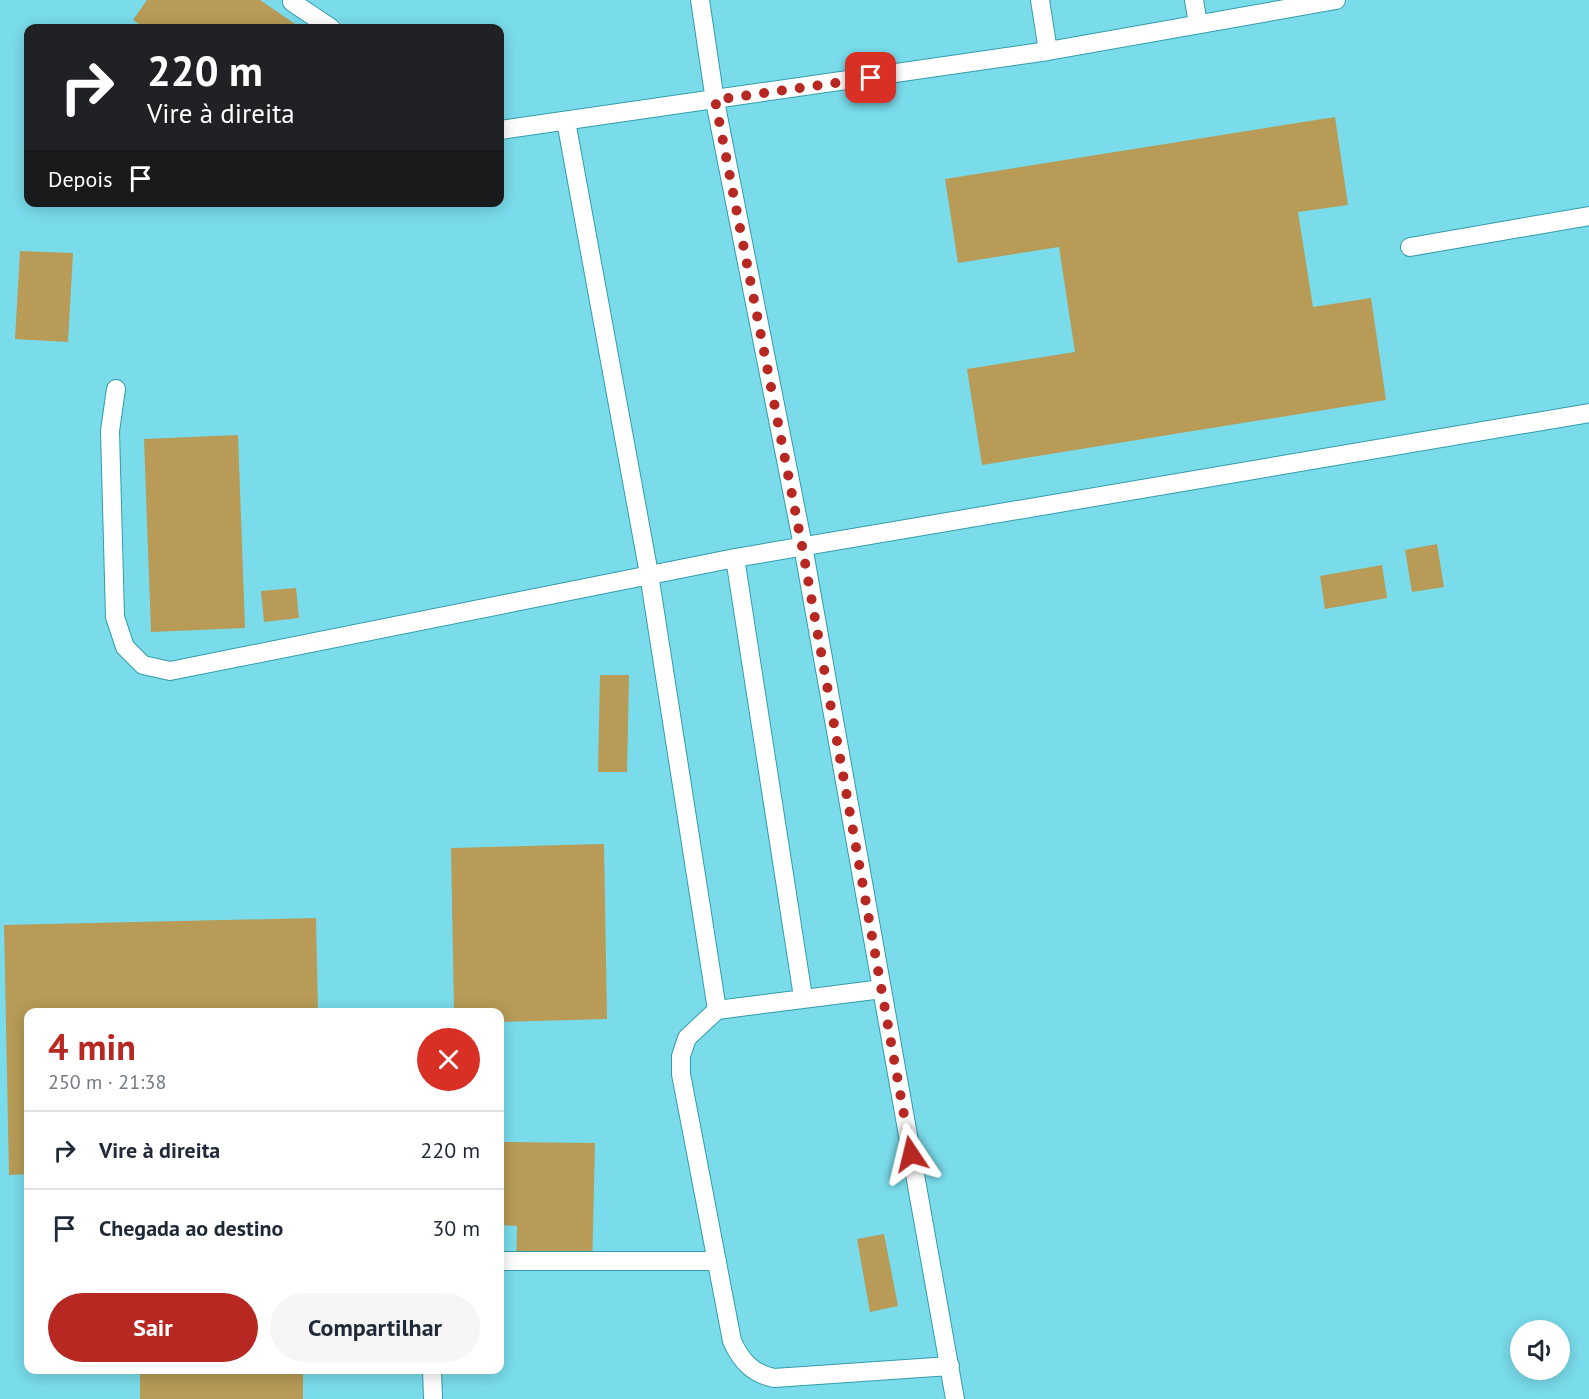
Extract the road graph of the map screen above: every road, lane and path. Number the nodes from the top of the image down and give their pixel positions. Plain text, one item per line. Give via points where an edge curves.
1 (294, 0) edge
2 (700, 0) edge
3 (1040, 0) edge
4 (1194, 0) edge
5 (1336, 0) edge
6 (325, 24) edge
7 (1198, 24) junction
8 (1048, 51) junction
9 (715, 100) junction
10 (566, 121) junction
11 (504, 129) edge
12 (1589, 216) edge
13 (1410, 247) dead end
14 (116, 389) dead end
15 (1589, 413) edge
16 (802, 546) junction
17 (735, 558) junction
18 (649, 574) junction
19 (882, 989) junction
20 (803, 998) junction
21 (717, 1010) junction
22 (504, 1261) edge
23 (717, 1261) junction
24 (950, 1366) junction
25 (432, 1374) edge
26 (433, 1399) edge
27 (954, 1399) edge

1 - 6 lane
2 - 9 lane
3 - 8 lane
4 - 7 lane
5 - 7 lane
7 - 8 lane
8 - 9 lane
9 - 10 lane
9 - 16 lane
10 - 11 lane
10 - 18 lane
12 - 13 lane
14 - 18 lane via 110,431 116,617 125,647 143,665 170,671
15 - 16 lane
16 - 17 lane
16 - 19 lane
17 - 18 lane
17 - 20 lane
18 - 21 lane
19 - 20 lane
19 - 24 lane
20 - 21 lane
21 - 23 lane via 687,1038 681,1056 681,1074
22 - 23 lane
23 - 24 lane via 732,1341 738,1355 760,1375 774,1378
24 - 27 lane
25 - 26 lane

